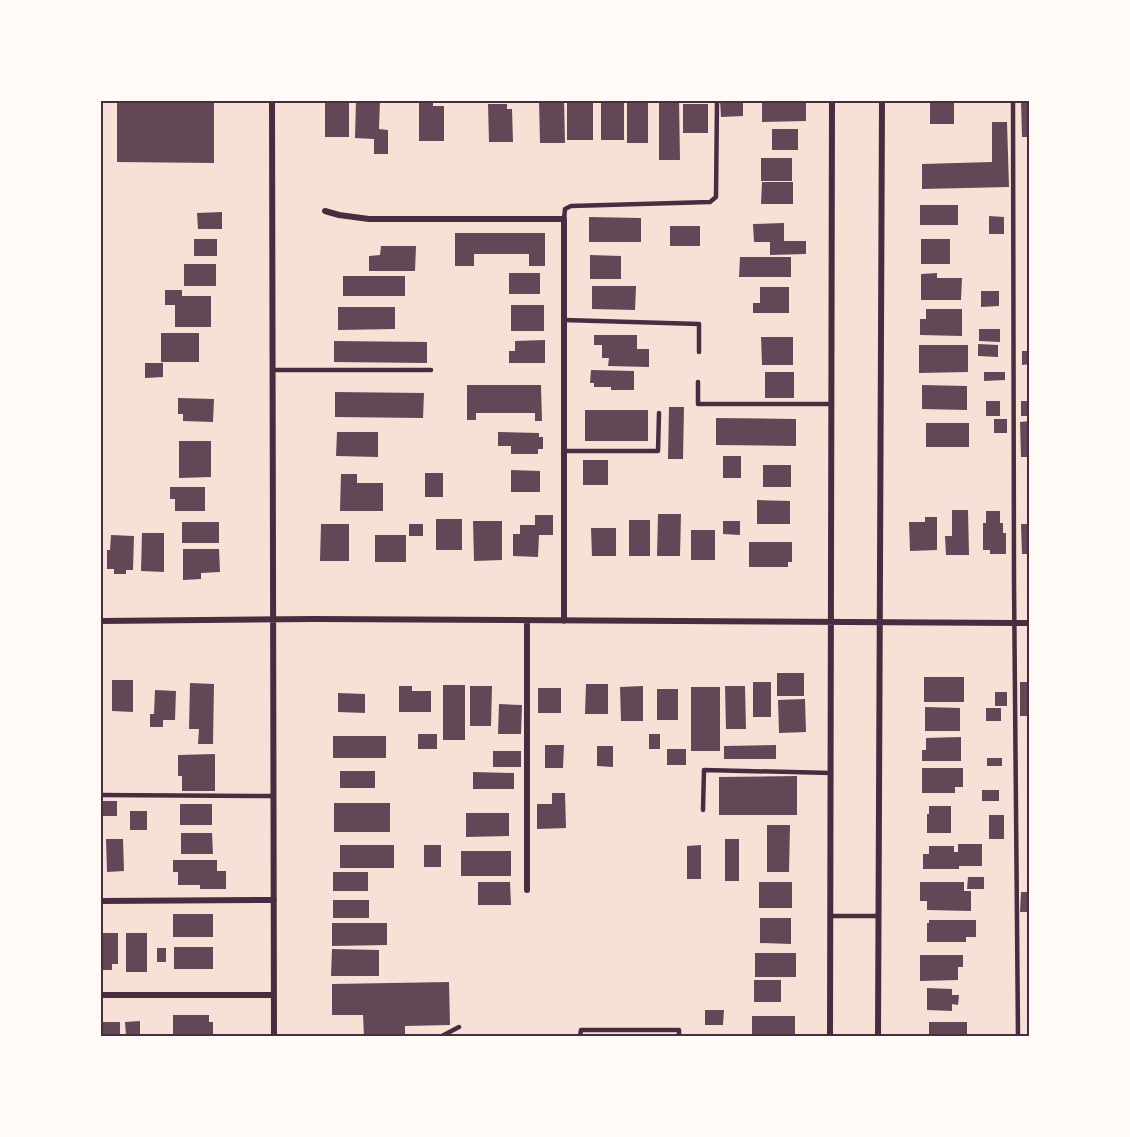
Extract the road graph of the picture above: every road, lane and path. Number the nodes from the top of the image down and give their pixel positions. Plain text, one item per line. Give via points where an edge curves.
1 (272, 100) edge
2 (717, 100) edge
3 (832, 100) edge
4 (882, 100) edge
5 (1013, 100) edge
6 (325, 211) dead end
7 (564, 219) junction
8 (564, 320) junction
9 (699, 352) dead end
10 (431, 369) dead end
11 (273, 370) junction
12 (698, 382) dead end
13 (831, 404) junction
14 (659, 413) dead end
15 (564, 451) junction
16 (273, 620) junction
17 (100, 621) edge
18 (527, 621) junction
19 (564, 621) junction
20 (831, 622) junction
21 (880, 623) junction
22 (1015, 623) junction
23 (1029, 623) edge
24 (831, 773) junction
25 (100, 795) edge
26 (273, 796) junction
27 (703, 810) dead end
28 (527, 890) dead end
29 (274, 900) junction
30 (100, 901) edge
31 (830, 916) junction
32 (879, 916) junction
33 (100, 995) edge
34 (274, 995) junction
35 (459, 1028) dead end
36 (274, 1036) edge
37 (442, 1036) edge
38 (580, 1036) edge
39 (679, 1036) edge
40 (830, 1036) edge
41 (878, 1036) edge
42 (1018, 1036) edge

1 - 11 street
2 - 7 lane via 716,197 710,202 571,206 565,209
3 - 13 street
4 - 21 street
5 - 22 lane
6 - 7 street via 369,219
7 - 8 street
8 - 9 lane via 699,324
8 - 15 street
10 - 11 lane
11 - 16 street
12 - 13 lane via 698,404
13 - 20 street
14 - 15 lane via 658,451
15 - 19 street
16 - 17 street
16 - 18 street
16 - 26 street
18 - 19 street
18 - 28 street
19 - 20 street
20 - 21 street
20 - 24 street
21 - 22 street
21 - 32 street
22 - 23 street
22 - 42 lane
24 - 27 lane via 704,770
24 - 31 street
25 - 26 lane
26 - 29 street
29 - 30 street
29 - 34 street
31 - 32 lane
31 - 40 street
32 - 41 street
33 - 34 street
34 - 36 street
35 - 37 lane
38 - 39 lane via 580,1030 679,1030

